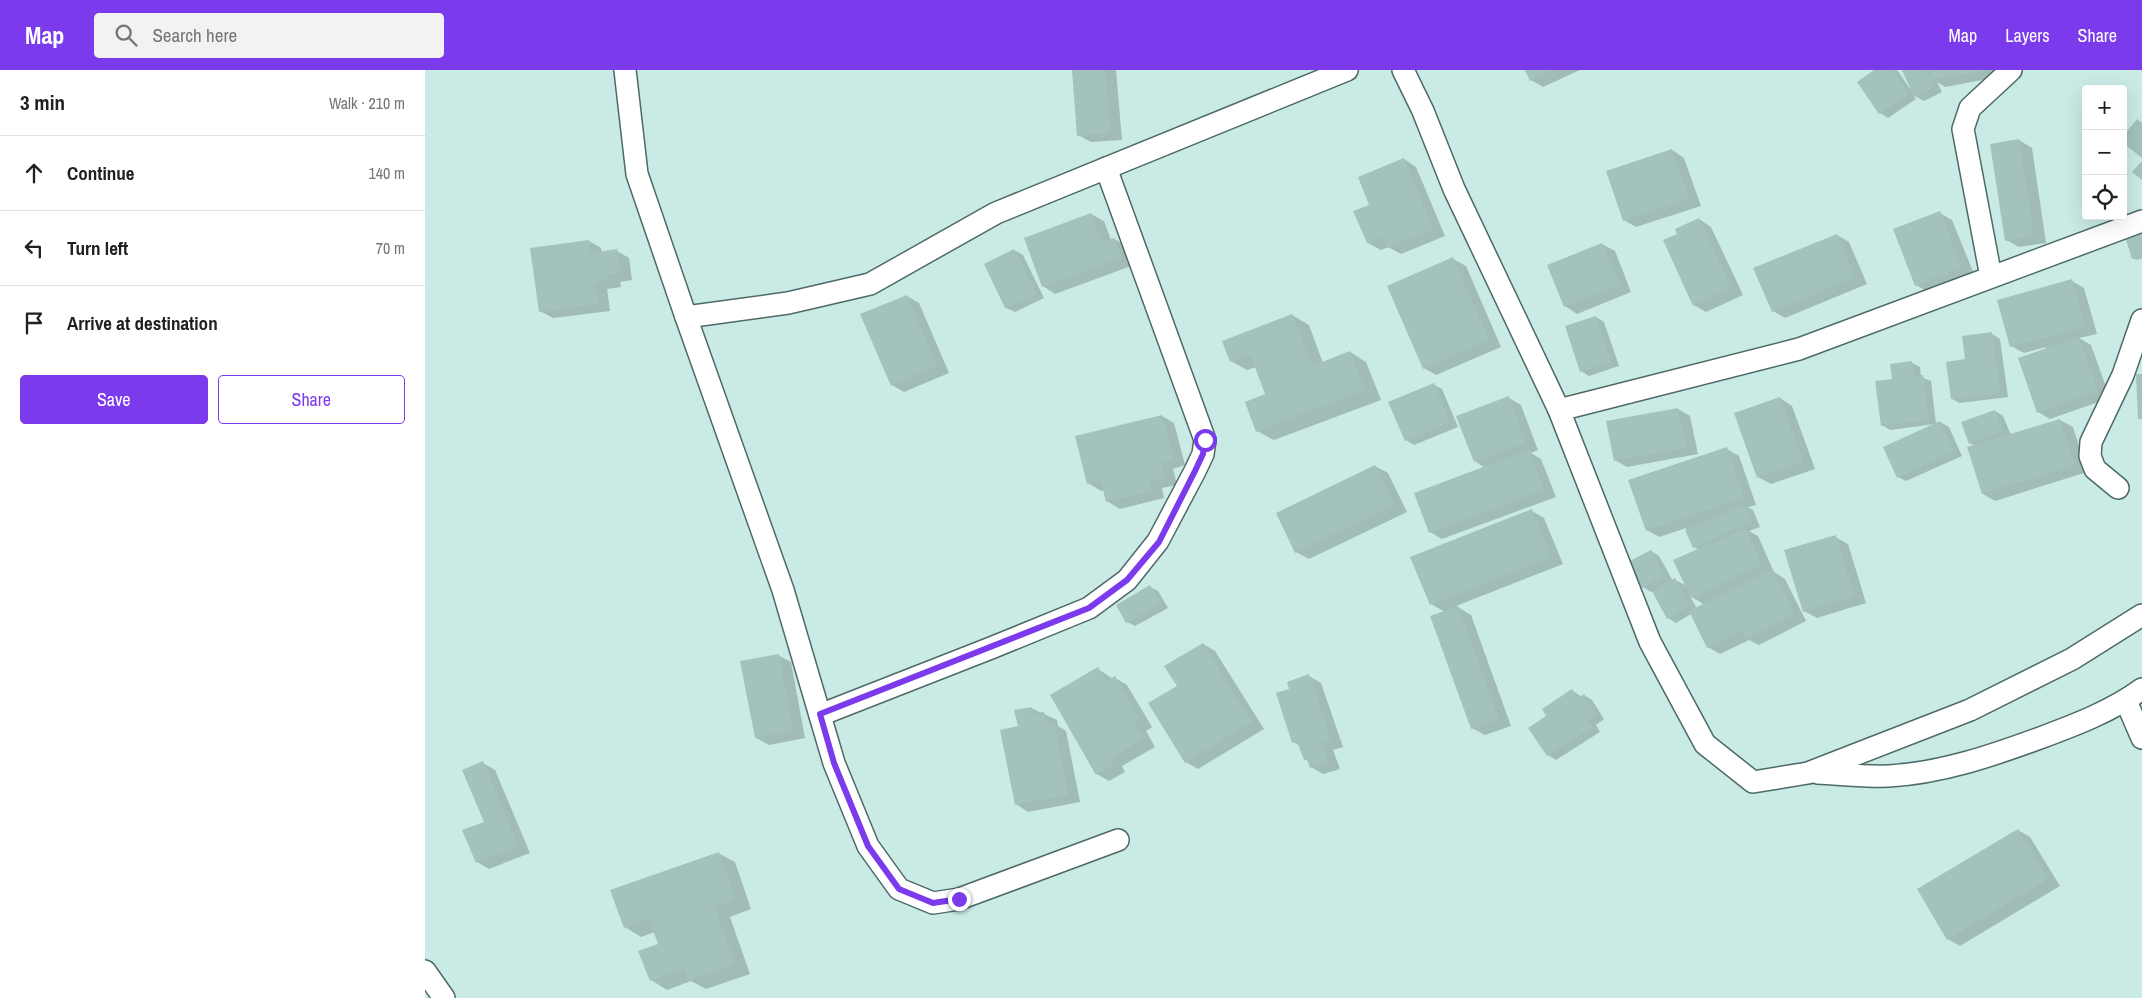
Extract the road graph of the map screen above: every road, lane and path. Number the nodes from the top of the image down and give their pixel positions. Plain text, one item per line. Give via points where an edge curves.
1 (625, 70) edge
2 (1347, 70) edge
3 (1403, 70) edge
4 (2011, 70) edge
5 (1107, 168) junction
6 (2142, 221) edge
7 (1991, 277) junction
8 (686, 317) junction
9 (2142, 320) edge
10 (1559, 410) junction
11 (2118, 488) dead end
12 (2142, 615) edge
13 (2134, 695) edge
14 (820, 714) junction
15 (2142, 738) edge
16 (1808, 773) junction
17 (1118, 840) dead end
18 (425, 971) edge
19 (444, 998) edge

1 - 8 street via 637,174
2 - 5 street
3 - 10 street via 1454,189
4 - 7 street via 1970,108 1963,129
5 - 8 street via 996,213 870,284 788,303
5 - 14 street via 1205,440 1203,454 1159,542 1127,580 1089,608
6 - 7 street
7 - 10 street via 1799,349
8 - 14 street via 783,590
9 - 11 street via 2123,375 2091,442 2090,456 2095,469
10 - 16 street via 1649,642 1705,744 1753,782
12 - 16 street via 2072,659 1970,710
13 - 15 street
13 - 16 street via 2058,731 1999,753 1938,770 1888,776
14 - 17 street via 834,763 868,846 899,889 933,903 959,899
18 - 19 street

